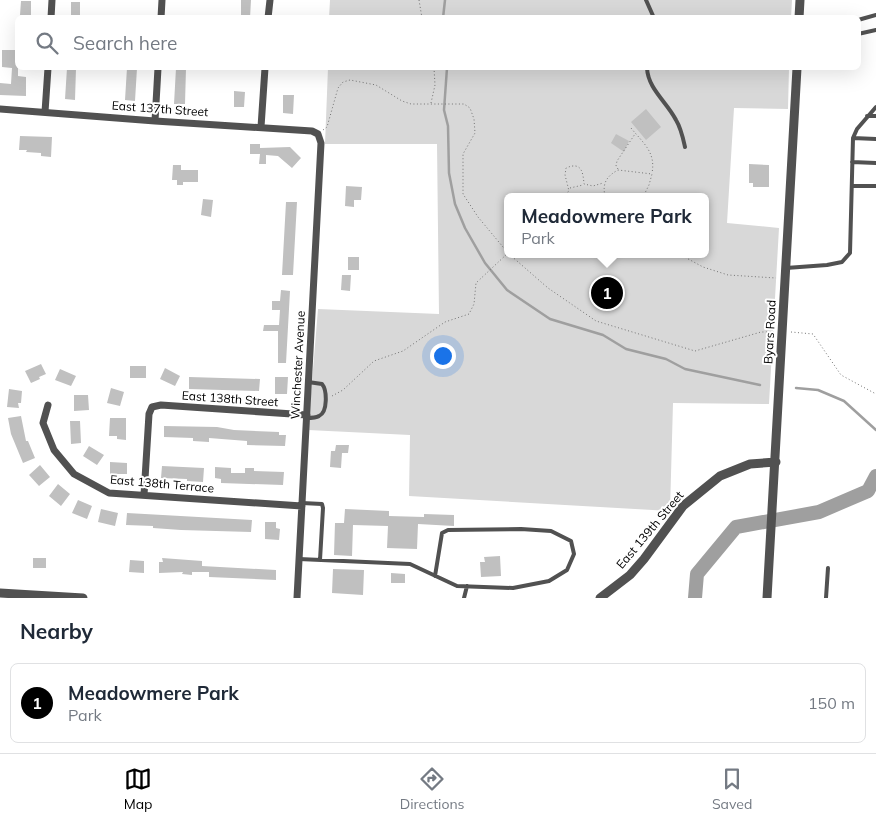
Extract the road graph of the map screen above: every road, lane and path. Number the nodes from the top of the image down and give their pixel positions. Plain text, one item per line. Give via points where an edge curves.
1 (52, 0) edge
2 (162, 0) edge
3 (270, 0) edge
4 (420, 0) edge
5 (646, 0) edge
6 (800, 0) edge
7 (51, 15) edge
8 (161, 15) edge
9 (268, 15) edge
10 (422, 15) edge
11 (653, 15) edge
12 (799, 15) edge
13 (876, 15) edge
14 (861, 19) edge
15 (876, 30) edge
16 (861, 33) edge
17 (48, 70) edge
18 (158, 70) edge
19 (265, 70) edge
20 (434, 70) edge
21 (646, 70) edge
22 (796, 70) edge
23 (431, 104) junction
24 (876, 107) edge
25 (0, 109) edge
26 (45, 112) junction
27 (867, 116) junction
28 (876, 116) edge
29 (155, 121) junction
30 (261, 127) junction
31 (632, 128) dead end
32 (318, 134) junction
33 (636, 134) junction
34 (853, 138) junction
35 (876, 139) edge
36 (685, 147) dead end
37 (852, 162) junction
38 (876, 162) edge
39 (618, 170) junction
40 (652, 174) junction
41 (604, 183) junction
42 (584, 184) junction
43 (852, 186) junction
44 (876, 186) edge
45 (570, 188) junction
46 (566, 193) edge
47 (604, 193) edge
48 (645, 193) edge
49 (504, 249) edge
50 (504, 258) edge
51 (513, 258) edge
52 (686, 258) edge
53 (786, 268) junction
54 (776, 278) dead end
55 (783, 331) junction
56 (308, 382) junction
57 (876, 394) edge
58 (325, 400) junction
59 (48, 405) dead end
60 (307, 417) junction
61 (776, 462) junction
62 (144, 495) junction
63 (302, 504) junction
64 (299, 559) junction
65 (320, 560) junction
66 (828, 568) dead end
67 (435, 576) junction
68 (467, 586) junction
69 (0, 593) edge
70 (83, 598) edge
71 (297, 598) edge
72 (464, 598) edge
73 (600, 598) edge
74 (767, 598) edge
75 (826, 598) edge

1 - 7 street
2 - 8 street
3 - 9 street
4 - 10 path
5 - 11 lane
6 - 12 street
13 - 14 lane
15 - 16 lane
17 - 26 street
18 - 29 street
19 - 30 street
20 - 23 path
21 - 36 lane via 654,89 676,118
22 - 53 street, Byars Road
23 - 32 path via 411,104 376,85 350,80 338,88 327,127
23 - 49 path via 464,104 470,108 475,133 463,154 463,194
24 - 27 lane
25 - 26 street, East 137th Street
26 - 29 street, East 137th Street
27 - 28 lane
27 - 34 lane
29 - 30 street, East 137th Street
30 - 32 street, East 137th Street
31 - 33 path
32 - 56 street, Winchester Avenue via 321,144
33 - 39 path via 617,161
33 - 40 path via 650,151
34 - 35 lane
34 - 37 lane
37 - 38 lane
37 - 43 lane
39 - 40 path
39 - 41 path
40 - 48 path
41 - 42 path
41 - 47 path
42 - 45 path
42 - 45 path via 581,169 570,166 566,168 565,175
43 - 44 lane
43 - 53 lane via 850,253 842,262 827,266
45 - 46 path
50 - 58 path via 476,282 474,304 469,314 445,322 403,351 374,361 343,390
51 - 55 path via 548,288 596,321 695,351 762,332
52 - 54 path via 728,276
53 - 55 street, Byars Road
55 - 57 path via 813,334 841,375
55 - 61 street, Byars Road
56 - 58 lane via 325,387
56 - 60 street, Winchester Avenue
58 - 60 lane via 324,412 320,416
59 - 62 street, East 138th Terrace via 43,424 54,450 74,474 109,493
60 - 62 street, East 138th Street via 161,405 152,407
60 - 63 street, Winchester Avenue
61 - 73 street, East 139th Street via 750,464 720,476 683,506 630,575
61 - 74 street, Byars Road
62 - 63 street, East 138th Terrace
63 - 64 street, Winchester Avenue
63 - 65 lane via 322,504
64 - 65 lane
64 - 71 street, Winchester Avenue
65 - 67 lane via 410,564
66 - 75 lane
67 - 68 lane via 457,586
67 - 68 lane via 442,533 448,530 551,531 571,541 574,554 567,570 549,581 513,588
68 - 72 lane
69 - 70 street

